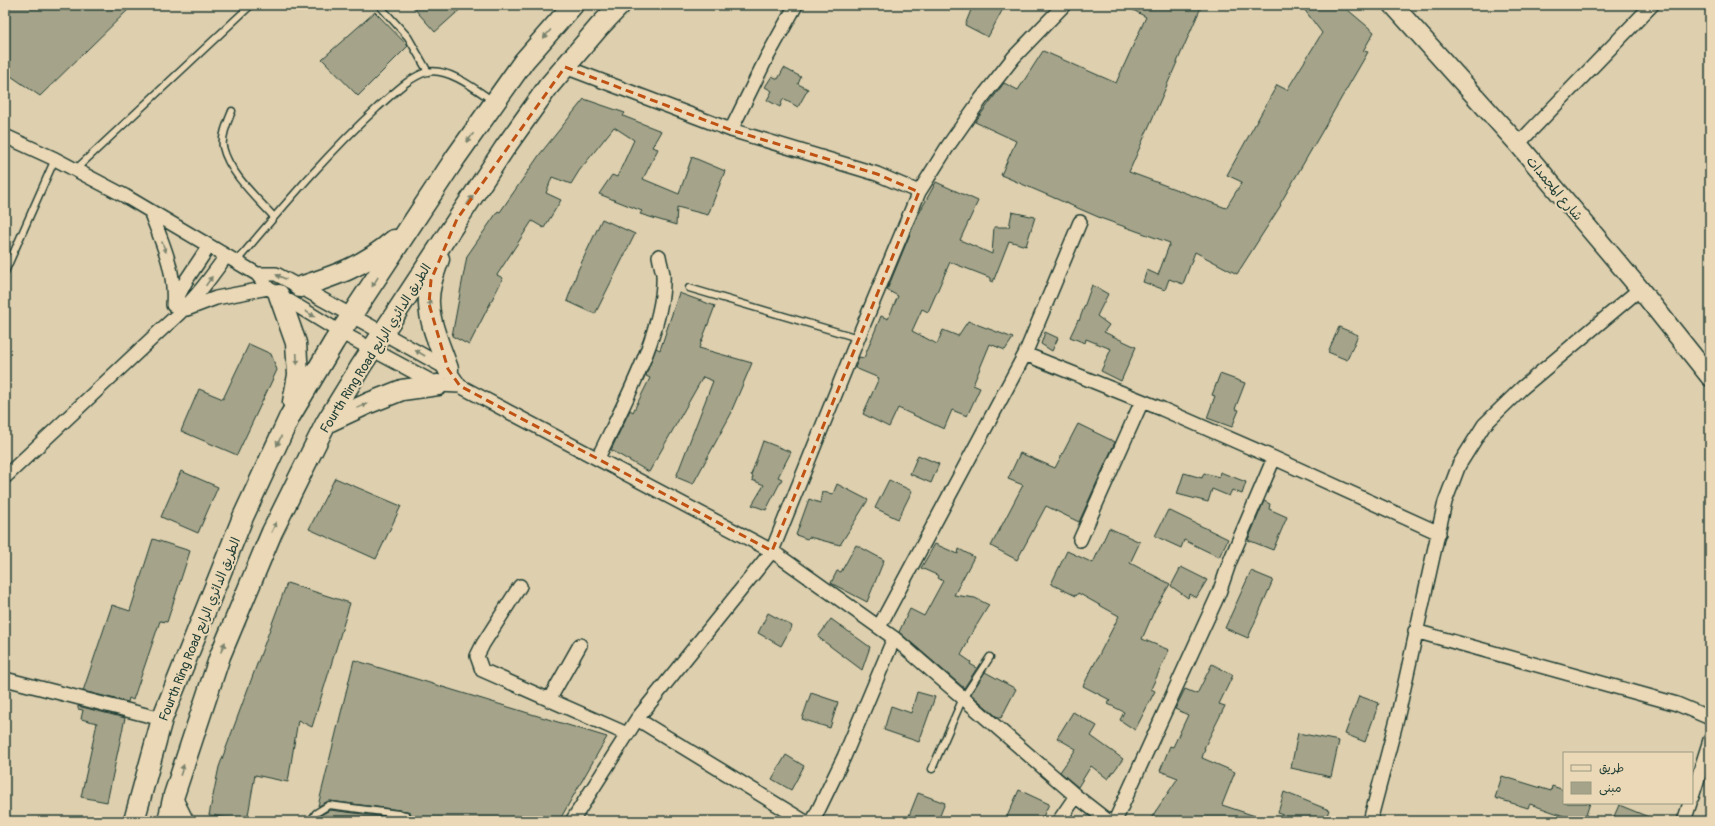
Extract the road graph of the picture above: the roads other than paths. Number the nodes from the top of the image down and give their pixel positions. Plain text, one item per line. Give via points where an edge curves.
1 (251, 5) edge
2 (380, 5) edge
3 (573, 5) edge
4 (620, 5) edge
5 (796, 5) edge
6 (1064, 5) edge
7 (1393, 5) edge
8 (1652, 5) edge
9 (565, 67) junction
10 (428, 72) junction
11 (496, 103) junction
12 (232, 111) dead end
13 (731, 130) junction
14 (5, 136) edge
15 (1518, 144) junction
16 (55, 159) junction
17 (75, 170) junction
18 (920, 192) junction
19 (150, 211) junction
20 (274, 217) junction
21 (457, 219) junction
22 (1080, 222) dead end
23 (411, 226) junction
24 (209, 246) junction
25 (659, 256) dead end
26 (231, 259) junction
27 (5, 272) edge
28 (257, 274) junction
29 (300, 287) junction
30 (689, 288) dead end
31 (1640, 289) junction
32 (274, 292) junction
33 (179, 307) junction
34 (352, 315) junction
35 (340, 332) junction
36 (384, 333) junction
37 (858, 338) junction
38 (372, 350) junction
39 (1025, 354) junction
40 (443, 377) junction
41 (1710, 377) edge
42 (1142, 401) junction
43 (290, 416) junction
44 (326, 423) junction
45 (598, 458) junction
46 (1274, 458) junction
47 (5, 477) edge
48 (1438, 533) junction
49 (1080, 540) dead end
50 (772, 551) junction
51 (520, 586) dead end
52 (879, 627) junction
53 (1416, 632) junction
54 (894, 638) junction
55 (580, 645) dead end
56 (990, 657) dead end
57 (5, 679) edge
58 (963, 698) junction
59 (549, 700) junction
60 (1710, 718) edge
61 (162, 719) junction
62 (637, 719) junction
63 (627, 734) junction
64 (1710, 740) edge
65 (932, 769) dead end
66 (1693, 793) edge
67 (174, 795) junction
68 (1076, 796) junction
69 (1689, 804) edge
70 (134, 821) edge
71 (168, 821) edge
72 (187, 821) edge
73 (311, 821) edge
74 (410, 821) edge
75 (572, 821) edge
76 (804, 821) edge
77 (813, 821) edge
78 (1060, 821) edge
79 (1108, 821) edge
80 (1115, 821) edge
81 (1370, 821) edge
82 (1684, 821) edge

1 - 17 lane
2 - 10 lane via 408,37
3 -> 11 main road, Fourth Ring Road الطريق الدائري الرابع via 524,61
4 - 9 main road, Fourth Ring Road الطريق الدائري الرابع
5 - 13 street
6 - 18 street via 1014,57 981,99
7 - 15 main road, شارع المجمدات
8 - 15 street
9 - 13 street
21 -> 9 main road, Fourth Ring Road الطريق الدائري الرابع via 543,94
10 - 11 lane via 446,74 466,83
10 - 20 lane via 404,84 360,124 314,170
11 -> 23 main road, Fourth Ring Road الطريق الدائري الرابع via 456,157
12 - 20 lane via 223,146 234,171
13 - 18 street via 877,174
14 - 16 street
15 - 31 main road, شارع المجمدات
16 - 17 street
16 - 27 lane
17 - 19 street
18 - 37 street
19 - 24 street
19 -> 33 street via 168,257
20 - 26 lane
21 - 36 main road, Fourth Ring Road الطريق الدائري الرابع
40 -> 21 main road via 429,304 431,280
22 - 39 street
23 - 29 main road via 374,257 353,268
23 -> 34 main road, Fourth Ring Road الطريق الدائري الرابع
24 - 26 street
24 - 33 street via 187,279
25 - 45 street via 663,274 662,296 653,331 638,372
26 - 28 street
33 -> 26 street via 204,288
29 -> 28 street via 276,274
28 - 32 street
29 - 34 street
30 - 37 lane
31 - 41 main road, شارع المجمدات
31 - 48 street via 1522,388 1484,425 1459,465 1445,502
32 - 33 street via 216,298
32 -> 35 street
32 -> 43 main road via 290,322 296,343 298,375
33 - 47 street via 162,329
34 - 35 main road, Fourth Ring Road الطريق الدائري الرابع
34 - 36 street
35 - 38 street
35 - 43 main road, Fourth Ring Road الطريق الدائري الرابع
36 - 38 main road, Fourth Ring Road الطريق الدائري الرابع
40 -> 36 street
37 - 50 street
38 - 40 street
38 - 44 main road, Fourth Ring Road الطريق الدائري الرابع
39 - 42 street
39 - 52 street
44 -> 40 main road via 402,390
40 - 45 street
42 - 46 street
42 - 49 street
43 -> 61 main road, Fourth Ring Road الطريق الدائري الرابع via 243,517
67 -> 44 main road, Fourth Ring Road الطريق الدائري الرابع via 220,656 272,532
45 - 50 street
46 - 48 street
46 - 80 street via 1219,593
48 - 53 street
50 - 52 street
50 - 62 street
51 - 59 street via 477,656 482,670
52 - 54 street
53 - 60 street via 1677,704
53 - 81 street
54 - 58 street
54 - 77 street via 844,757
55 - 59 street
56 - 58 lane
57 - 61 street
58 - 65 lane
58 - 68 street
59 - 63 street
61 - 70 main road, Fourth Ring Road الطريق الدائري الرابع
62 - 63 street
62 - 76 street
63 - 75 street
64 - 66 street
67 - 71 main road, Fourth Ring Road الطريق الدائري الرابع
67 - 72 street
68 - 78 street
68 - 79 street
69 - 82 street
73 - 74 lane via 316,813 329,805 406,815

